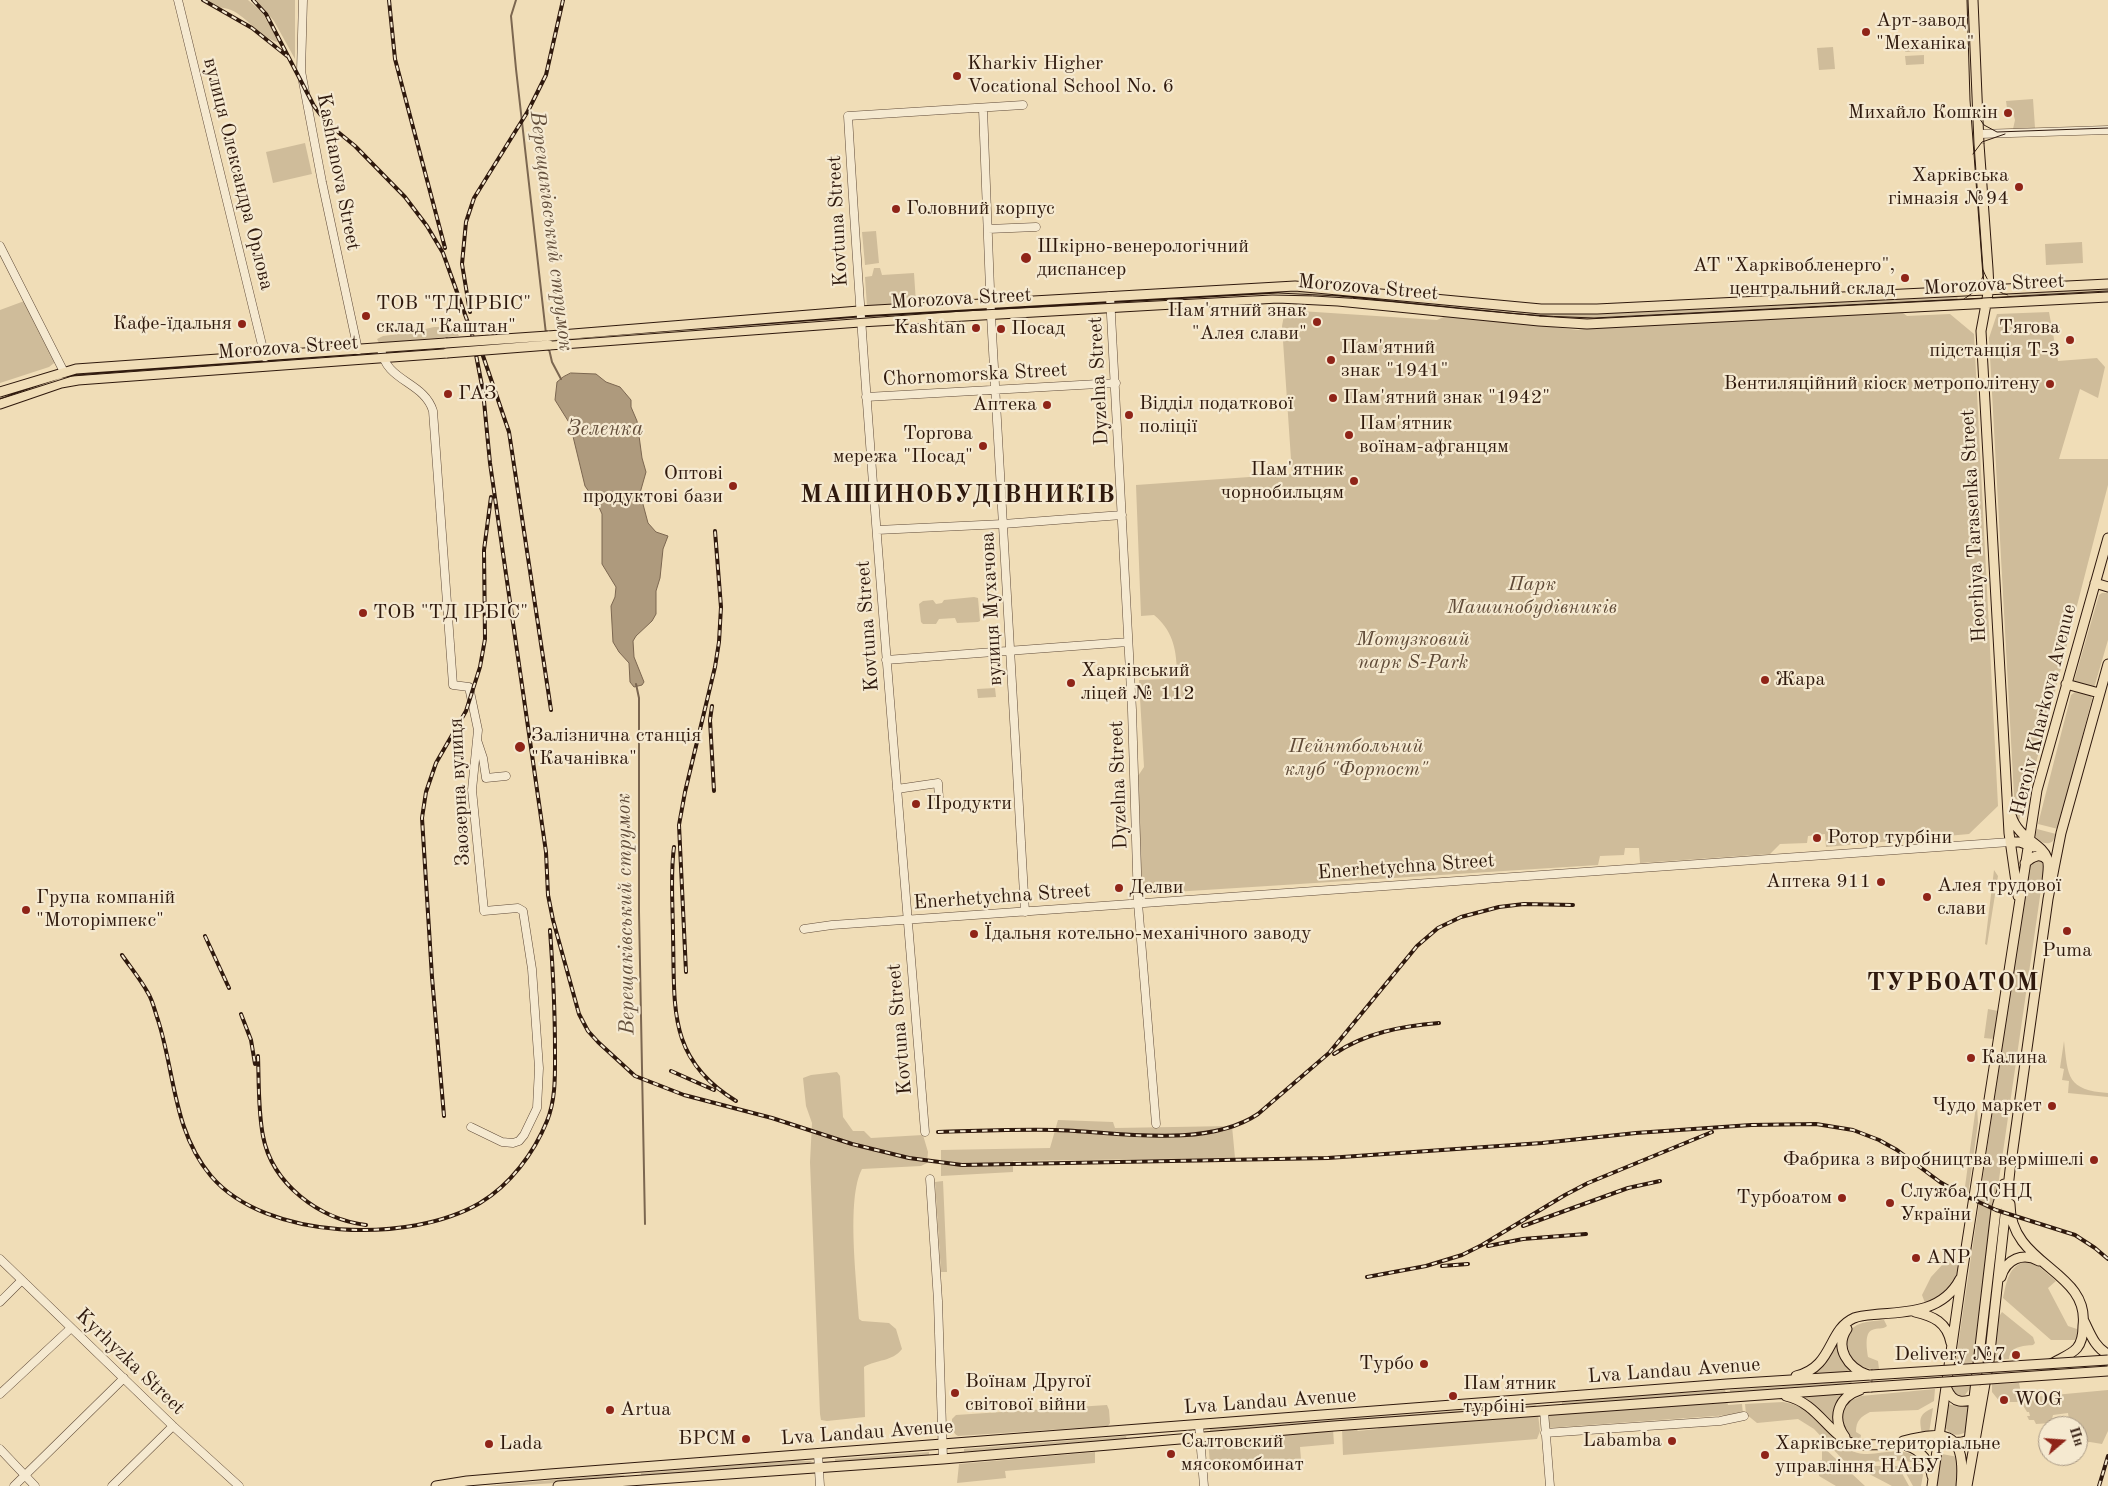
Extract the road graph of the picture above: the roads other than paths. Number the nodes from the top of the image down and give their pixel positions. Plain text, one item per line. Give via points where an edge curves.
1 (178, 0) edge
2 (303, 0) edge
3 (1974, 0) edge
4 (1022, 105) dead end
5 (983, 109) junction
6 (2108, 130) edge
7 (1979, 134) junction
8 (1036, 227) dead end
9 (988, 229) junction
10 (0, 246) edge
11 (4, 264) edge
12 (2108, 284) edge
13 (1988, 290) junction
14 (1110, 296) junction
15 (2108, 297) edge
16 (991, 303) junction
17 (1986, 303) junction
18 (1964, 304) junction
19 (1110, 308) junction
20 (860, 311) junction
21 (991, 315) junction
22 (860, 322) junction
23 (1981, 330) junction
24 (381, 348) junction
25 (358, 350) junction
26 (266, 356) junction
27 (383, 359) junction
28 (219, 360) junction
29 (84, 369) junction
30 (220, 371) junction
31 (64, 372) junction
32 (84, 380) junction
33 (1116, 383) junction
34 (995, 391) junction
35 (0, 392) edge
36 (866, 397) junction
37 (0, 404) edge
38 (1122, 515) junction
39 (1003, 524) junction
40 (877, 530) junction
41 (2108, 538) edge
42 (2095, 583) junction
43 (2108, 587) edge
44 (1128, 642) junction
45 (1010, 650) junction
46 (886, 660) junction
47 (2108, 664) edge
48 (2066, 684) junction
49 (2099, 693) junction
50 (476, 738) junction
51 (506, 776) dead end
52 (897, 789) junction
53 (2008, 798) junction
54 (939, 799) dead end
55 (2010, 842) junction
56 (2029, 843) junction
57 (2048, 862) junction
58 (2026, 863) junction
59 (2048, 899) junction
60 (1138, 903) junction
61 (2019, 904) junction
62 (1025, 912) junction
63 (907, 920) junction
64 (804, 929) dead end
65 (1156, 1124) dead end
66 (471, 1127) dead end
67 (925, 1132) dead end
68 (2010, 1170) junction
69 (930, 1179) dead end
70 (0, 1259) edge
71 (2044, 1263) junction
72 (1962, 1274) junction
73 (21, 1281) junction
74 (0, 1302) edge
75 (1994, 1308) junction
76 (1914, 1312) junction
77 (1865, 1315) junction
78 (2084, 1321) junction
79 (71, 1328) junction
80 (1952, 1347) junction
81 (2108, 1354) edge
82 (2108, 1360) edge
83 (2051, 1364) junction
84 (2108, 1371) edge
85 (1870, 1375) junction
86 (1859, 1376) junction
87 (124, 1378) junction
88 (1770, 1381) junction
89 (1985, 1386) junction
90 (1871, 1387) junction
91 (1860, 1388) junction
92 (1947, 1389) junction
93 (0, 1394) edge
94 (1770, 1394) junction
95 (1543, 1399) junction
96 (1970, 1400) junction
97 (1544, 1411) junction
98 (1744, 1416) dead end
99 (1199, 1425) junction
100 (173, 1426) junction
101 (1180, 1426) junction
102 (1973, 1432) junction
103 (1545, 1433) junction
104 (1201, 1437) junction
105 (1182, 1438) junction
106 (1939, 1440) junction
107 (1953, 1442) junction
108 (1852, 1444) junction
109 (1894, 1444) junction
110 (942, 1445) junction
111 (0, 1449) edge
112 (818, 1454) junction
113 (943, 1458) junction
114 (819, 1467) junction
115 (633, 1468) junction
116 (25, 1476) junction
117 (634, 1481) junction
118 (14, 1486) edge
119 (35, 1486) edge
120 (112, 1486) edge
121 (239, 1486) edge
122 (436, 1486) edge
123 (558, 1486) edge
124 (820, 1486) edge
125 (1204, 1486) edge
126 (1550, 1486) edge
127 (1932, 1486) edge
128 (1964, 1486) edge

1 - 26 street, вулиця Олександра Орлова
2 - 25 street, Kashtanova Street via 301,71
3 - 7 main road, Heorhiya Tarasenka Street
4 - 5 street
5 - 9 street, вулиця Мухачова
5 - 20 street, Kovtuna Street via 848,116
6 - 7 street
7 - 13 main road, Heorhiya Tarasenka Street
8 - 9 street
9 - 16 street, вулиця Мухачова
10 - 11 street
11 - 31 street
12 - 13 main road, Morozova Street
13 - 14 main road, Morozova Street via 1597,309 1541,309 1295,286
13 - 17 main road, Heorhiya Tarasenka Street
14 - 16 main road, Morozova Street
14 - 19 street, Dyzelna Street
15 - 17 main road, Morozova Street
16 - 20 main road, Morozova Street
16 - 21 street, вулиця Мухачова
17 - 18 main road, Morozova Street
17 - 23 main road, Heorhiya Tarasenka Street
18 - 19 main road, Morozova Street via 1587,324 1306,298
18 - 23 main road via 1977,313
19 - 21 main road, Morozova Street
19 - 33 street, Dyzelna Street
20 - 22 street, Kovtuna Street
20 - 24 main road, Morozova Street, bridge
21 - 22 main road, Morozova Street
21 - 34 street, вулиця Мухачова
22 - 27 main road, Morozova Street, bridge
22 - 36 street, Kovtuna Street
23 - 53 main road, Heorhiya Tarasenka Street
24 - 25 main road, Morozova Street
24 - 27 street
25 - 26 main road, Morozova Street
26 - 28 main road, Morozova Street
27 - 30 main road, Morozova Street
27 - 50 street, Заозерна вулиця via 397,376 424,395 433,411 453,684 469,687 478,730
28 - 29 main road, Morozova Street
28 - 30 main road
29 - 31 main road, Morozova Street
29 - 32 main road
30 - 32 main road, Morozova Street
31 - 35 main road, Morozova Street
32 - 37 main road, Morozova Street
33 - 34 street, Chornomorska Street
33 - 38 street, Dyzelna Street
34 - 36 street, Chornomorska Street
34 - 39 street, вулиця Мухачова
36 - 40 street, Kovtuna Street
38 - 39 street
38 - 44 street, Dyzelna Street
39 - 40 street
39 - 45 street, вулиця Мухачова
40 - 46 street, Kovtuna Street
41 - 42 main road, Heroiv Kharkova Avenue
42 - 43 main road
42 - 48 main road, Heroiv Kharkova Avenue
44 - 45 street
44 - 60 street, Dyzelna Street
45 - 46 street
45 - 62 street, вулиця Мухачова
46 - 52 street, Kovtuna Street
47 - 49 main road
48 - 49 main road
48 - 56 main road, Heroiv Kharkova Avenue via 2040,777
49 - 59 main road via 2061,833
50 - 51 street via 486,778
50 - 66 street, Заозерна вулиця via 472,790 484,910 518,908 525,915 540,1087 536,1112 519,1141 502,1142
52 - 54 street via 938,783
52 - 63 street, Kovtuna Street
53 - 55 main road, Heorhiya Tarasenka Street
53 - 56 main road via 2014,824
55 - 56 main road
55 - 60 street, Enerhetychna Street
55 - 61 main road, Heorhiya Tarasenka Street
56 - 57 main road via 2046,855
56 - 58 main road, Heroiv Kharkova Avenue
57 - 58 main road via 2044,857 2036,856
57 - 59 main road
58 - 61 main road, Heroiv Kharkova Avenue
59 - 68 main road
60 - 62 street, Enerhetychna Street
60 - 65 street, Dyzelna Street
61 - 72 main road, Heroiv Kharkova Avenue
62 - 63 street, Enerhetychna Street
63 - 64 street, Enerhetychna Street
63 - 67 street, Kovtuna Street
68 - 71 main road via 2010,1210 2014,1228
68 - 75 main road
68 - 96 main road via 1996,1210 1975,1388
69 - 110 street
70 - 73 street, Kyrhyzka Street
71 - 75 main road via 2026,1256 2007,1265
71 - 78 main road via 2080,1297
72 - 76 main road via 1945,1297
72 - 80 main road, Heroiv Kharkova Avenue
73 - 74 street
73 - 79 street, Kyrhyzka Street
75 - 89 main road
76 - 77 main road
76 - 80 main road via 1940,1322 1948,1332
77 - 85 main road via 1846,1330 1842,1347 1851,1365
77 - 88 main road via 1844,1325 1815,1368 1802,1375
78 - 81 main road via 2100,1350
78 - 83 main road via 2077,1348
79 - 87 street, Kyrhyzka Street
79 - 93 street
80 - 92 main road, Heroiv Kharkova Avenue
82 - 83 main road, Lva Landau Avenue, bridge
83 - 85 main road, Lva Landau Avenue, bridge
84 - 90 main road, Lva Landau Avenue, bridge
85 - 86 main road, Lva Landau Avenue
86 - 88 main road, Lva Landau Avenue
86 - 91 main road
87 - 100 street, Kyrhyzka Street
87 - 116 street
88 - 95 main road, Lva Landau Avenue
89 - 96 main road via 1980,1395
89 - 102 main road
90 - 91 main road, Lva Landau Avenue
90 - 108 main road via 1851,1393 1839,1407 1839,1427
91 - 94 main road, Lva Landau Avenue
92 - 96 main road via 1954,1400
92 - 106 main road, Heroiv Kharkova Avenue
94 - 97 main road, Lva Landau Avenue
94 - 108 main road via 1802,1402
95 - 97 main road
95 - 99 main road, Lva Landau Avenue
96 - 102 main road
97 - 103 street
97 - 104 main road, Lva Landau Avenue
98 - 103 street via 1711,1422
99 - 101 main road, Lva Landau Avenue
99 - 104 street
100 - 120 street
100 - 121 street, Kyrhyzka Street
101 - 105 main road
101 - 110 main road, Lva Landau Avenue
102 - 107 main road
102 - 128 main road
103 - 126 street
104 - 105 main road, Lva Landau Avenue
104 - 125 street
105 - 113 main road, Lva Landau Avenue
106 - 107 main road
106 - 109 main road
106 - 127 main road, Heroiv Kharkova Avenue
107 - 128 main road via 1962,1461
108 - 109 main road
109 - 127 main road via 1913,1448 1924,1458 1930,1468
110 - 112 main road, Lva Landau Avenue
110 - 113 street
111 - 116 street
112 - 114 street
112 - 115 main road, Lva Landau Avenue
113 - 114 main road, Lva Landau Avenue
114 - 117 main road, Lva Landau Avenue
114 - 124 street
115 - 117 main road
115 - 122 main road, Lva Landau Avenue
116 - 118 street
116 - 119 street
117 - 123 main road, Lva Landau Avenue

